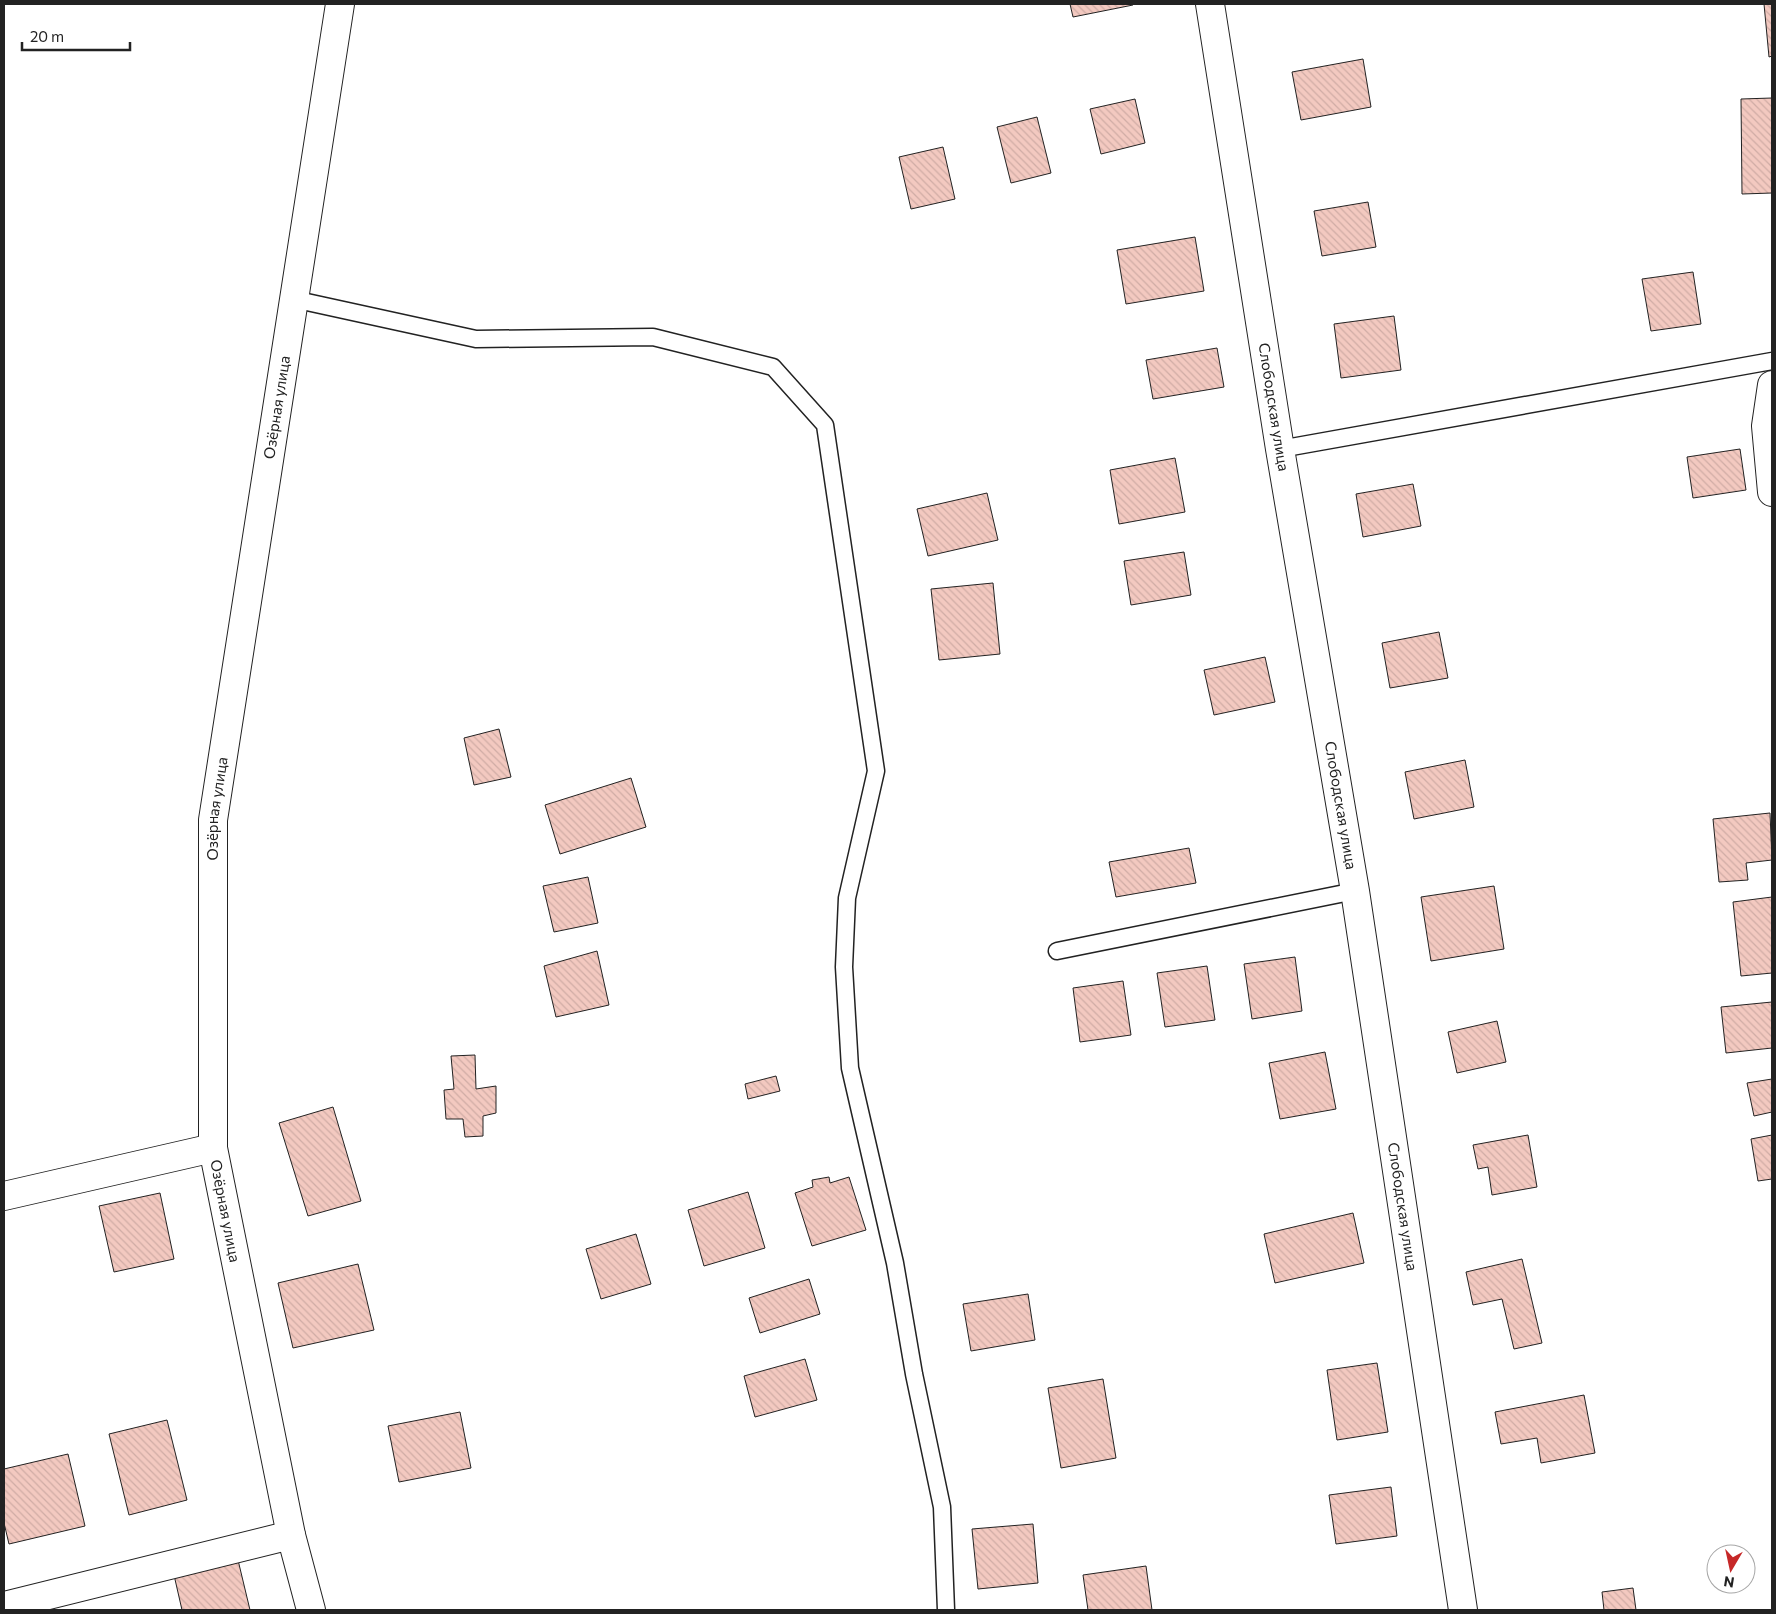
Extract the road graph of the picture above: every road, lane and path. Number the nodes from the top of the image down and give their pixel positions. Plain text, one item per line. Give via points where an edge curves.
1 (340, 4) edge
2 (1210, 4) edge
3 (294, 299) junction
4 (1772, 361) edge
5 (1772, 386) edge
6 (1280, 449) junction
7 (1772, 492) edge
8 (1354, 891) junction
9 (1057, 952) dead end
10 (212, 1148) junction
11 (4, 1196) edge
12 (290, 1535) junction
13 (4, 1606) edge
14 (311, 1610) edge
15 (946, 1610) edge
16 (1463, 1610) edge

1 - 3 street, Озёрная улица
2 - 6 street, Слободская улица
3 - 10 street, Озёрная улица via 213,820
3 - 15 lane via 476,339 653,337 773,366 825,425 876,771 847,898 844,967 850,1068 895,1263 942,1506
4 - 6 lane
5 - 7 street via 1766,426
6 - 8 street, Слободская улица
8 - 9 lane
8 - 16 street, Слободская улица
10 - 11 street
10 - 12 street, Озёрная улица
12 - 13 street
12 - 14 street, Озёрная улица

